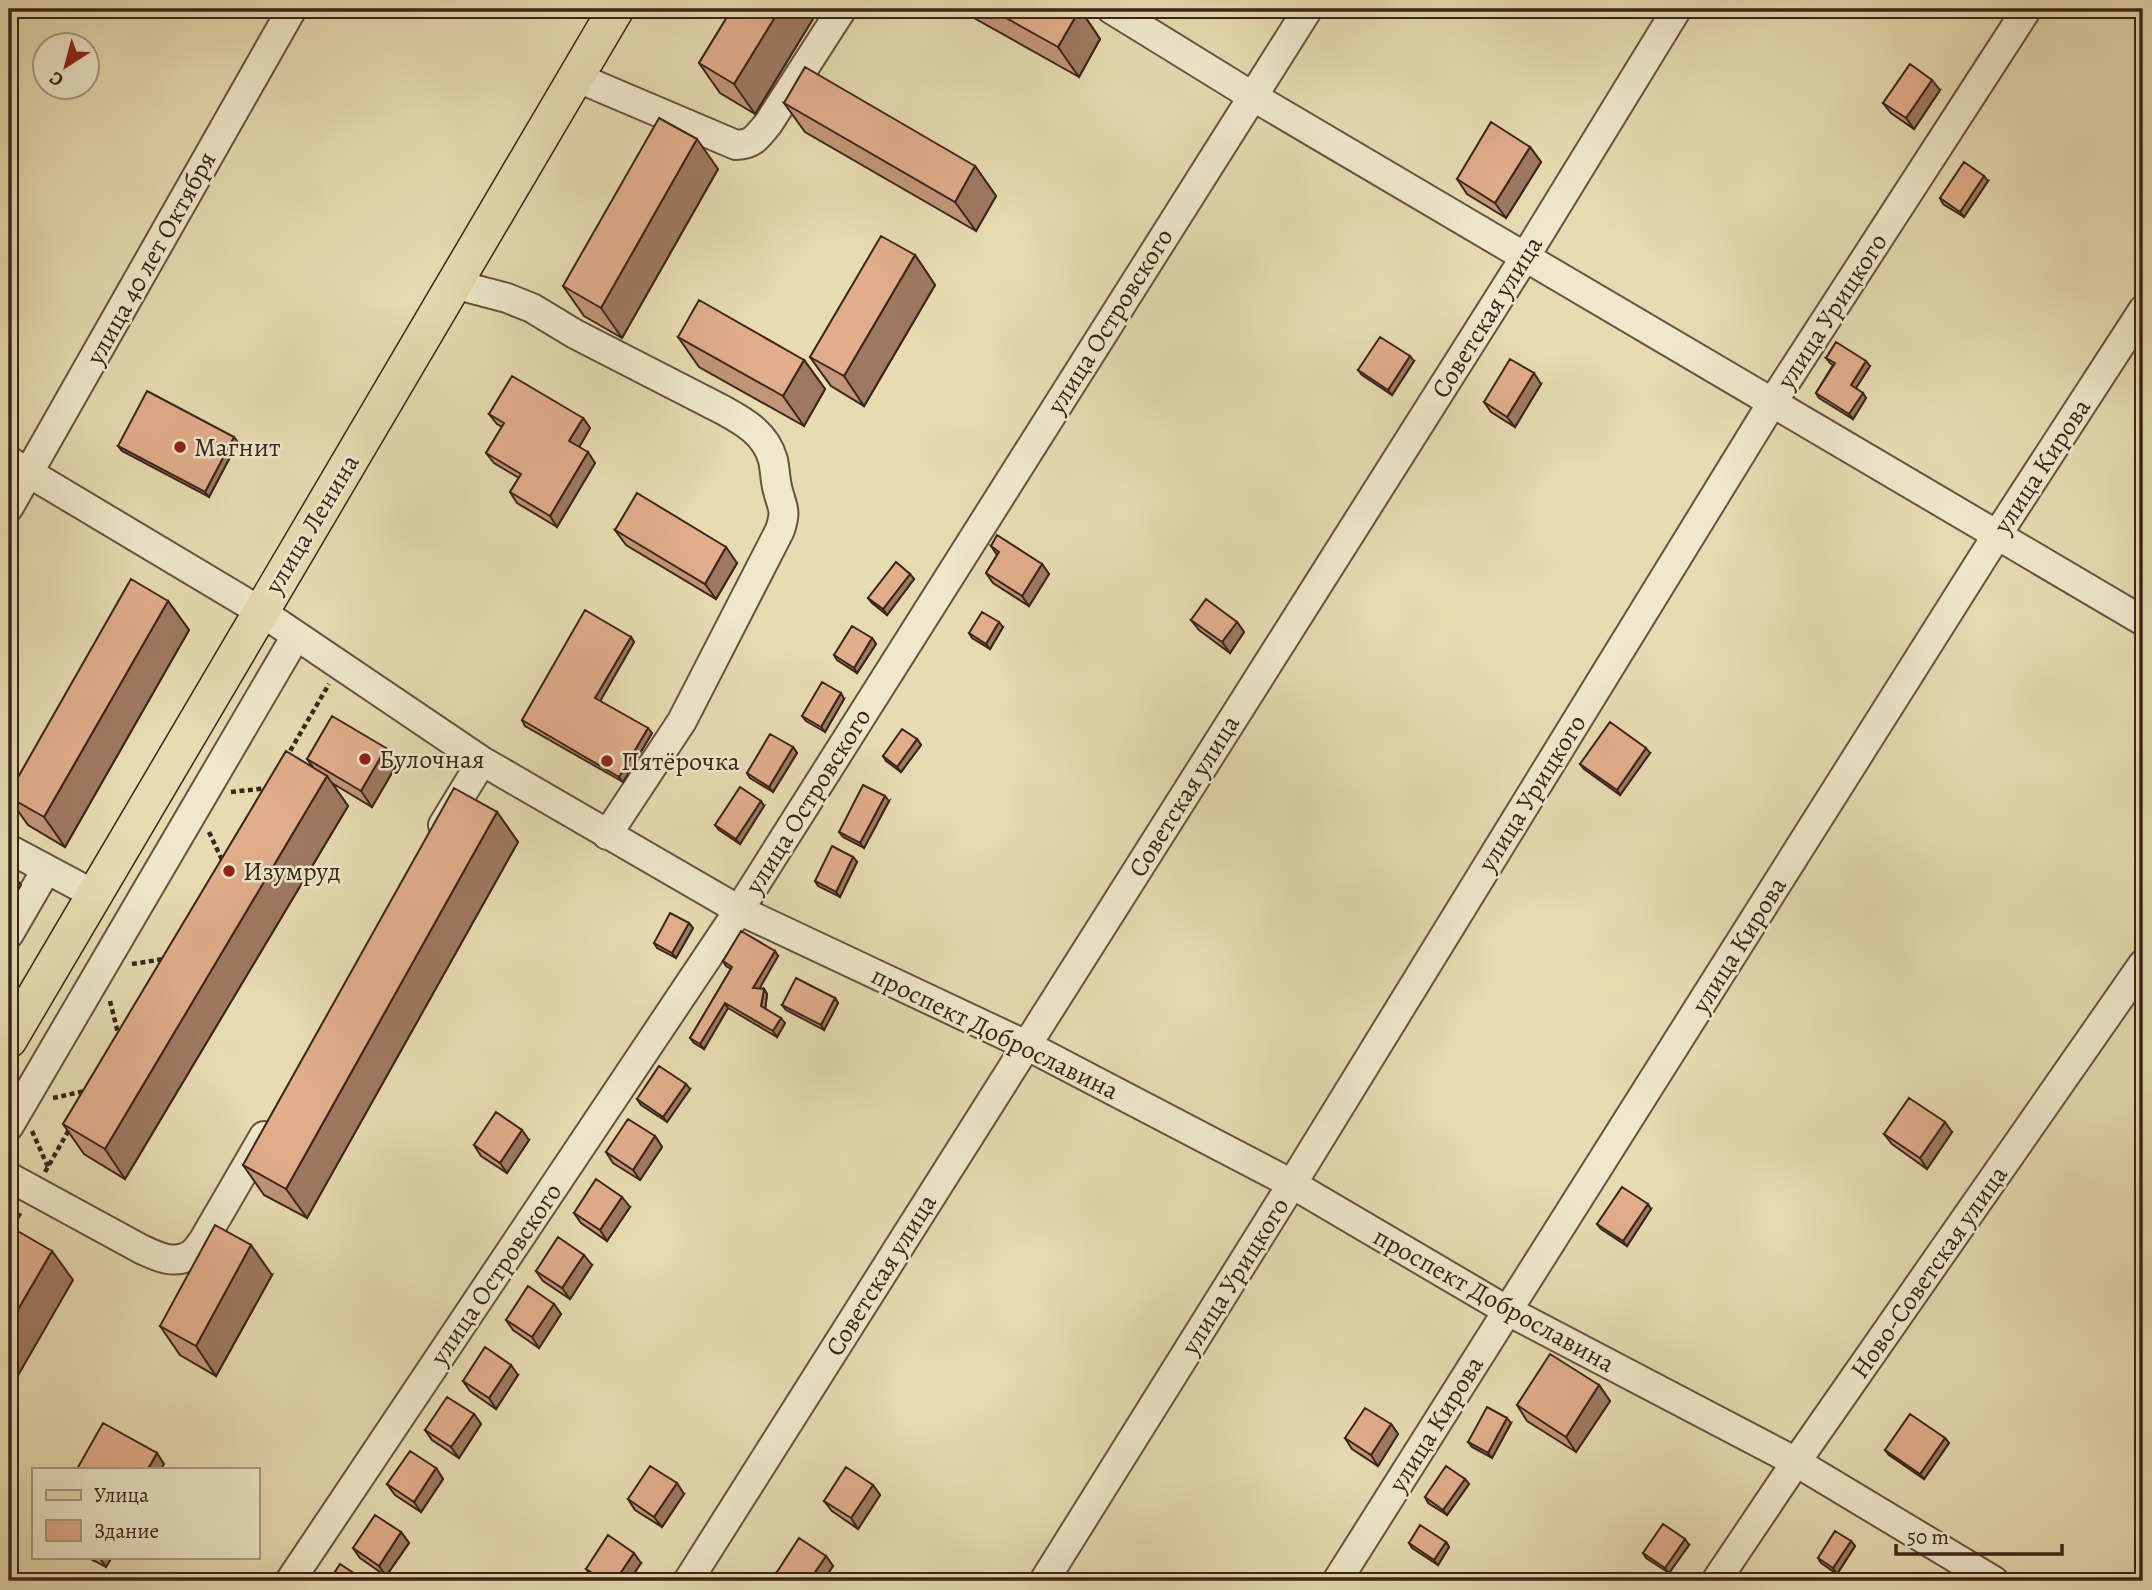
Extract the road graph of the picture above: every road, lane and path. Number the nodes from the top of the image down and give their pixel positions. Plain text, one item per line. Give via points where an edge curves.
1 (292, 9) edge
2 (616, 9) edge
3 (842, 9) edge
4 (1111, 9) edge
5 (1308, 9) edge
6 (1677, 9) edge
7 (2027, 9) edge
8 (576, 77) junction
9 (1251, 96) junction
10 (1525, 257) junction
11 (454, 284) junction
12 (2143, 310) edge
13 (1772, 403) junction
14 (19, 468) edge
15 (9, 508) edge
16 (1997, 536) junction
17 (260, 611) junction
18 (2143, 621) edge
19 (296, 635) junction
20 (340, 665) junction
21 (482, 761) junction
22 (281, 766) edge
23 (275, 777) edge
24 (262, 799) edge
25 (607, 835) junction
26 (433, 842) edge
27 (9, 849) edge
28 (230, 853) edge
29 (224, 863) edge
30 (47, 870) junction
31 (95, 895) junction
32 (740, 910) junction
33 (9, 934) edge
34 (169, 959) edge
35 (2143, 964) edge
36 (162, 971) edge
37 (127, 1030) edge
38 (9, 1040) edge
39 (120, 1042) edge
40 (1026, 1045) junction
41 (93, 1089) edge
42 (87, 1100) edge
43 (277, 1112) edge
44 (74, 1122) edge
45 (9, 1126) edge
46 (9, 1177) edge
47 (1292, 1184) junction
48 (34, 1191) junction
49 (9, 1232) edge
50 (1508, 1311) junction
51 (1796, 1462) junction
52 (290, 1581) edge
53 (688, 1581) edge
54 (1044, 1581) edge
55 (1336, 1581) edge
56 (1716, 1581) edge
57 (1994, 1581) edge

1 - 14 street, улица 40 лет Октября
2 - 8 main road, улица Ленина
3 - 8 street via 768,124 748,144 736,145
4 - 9 street
5 - 9 street, улица Островского
6 - 10 street, Советская улица
7 - 13 street, улица Урицкого
8 - 11 main road, улица Ленина
9 - 10 street
9 - 32 street, улица Островского
10 - 13 street
10 - 40 street, Советская улица
11 - 17 main road, улица Ленина
11 - 25 street via 531,308 723,410 764,439 773,459 785,514 780,530 682,721
12 - 16 street, улица Кирова
13 - 16 street
13 - 47 street, улица Урицкого
14 - 15 street, улица 40 лет Октября
14 - 17 street, проспект Доброславина
16 - 18 street
16 - 50 street, улица Кирова
17 - 19 street, проспект Доброславина
17 - 31 main road, улица Ленина
19 - 20 street, проспект Доброславина
19 - 45 street
20 - 21 street, проспект Доброславина
20 - 22 path
21 - 25 street, проспект Доброславина
21 - 26 street
23 - 24 path
25 - 32 street, проспект Доброславина
27 - 30 street
28 - 29 path
30 - 31 street
30 - 33 street
31 - 38 main road, улица Ленина
32 - 40 street, проспект Доброславина
32 - 52 street, улица Островского
34 - 36 path
35 - 51 street, Ново-Советская улица
37 - 39 path
40 - 47 street, проспект Доброславина
40 - 53 street, Советская улица
41 - 42 path
43 - 48 street via 203,1241 191,1255 177,1260 141,1249
44 - 48 path
46 - 48 street
47 - 50 street, проспект Доброславина
47 - 54 street, улица Урицкого
48 - 49 path
50 - 51 street, проспект Доброславина
50 - 55 street, улица Кирова
51 - 56 street, Ново-Советская улица
51 - 57 street, проспект Доброславина

